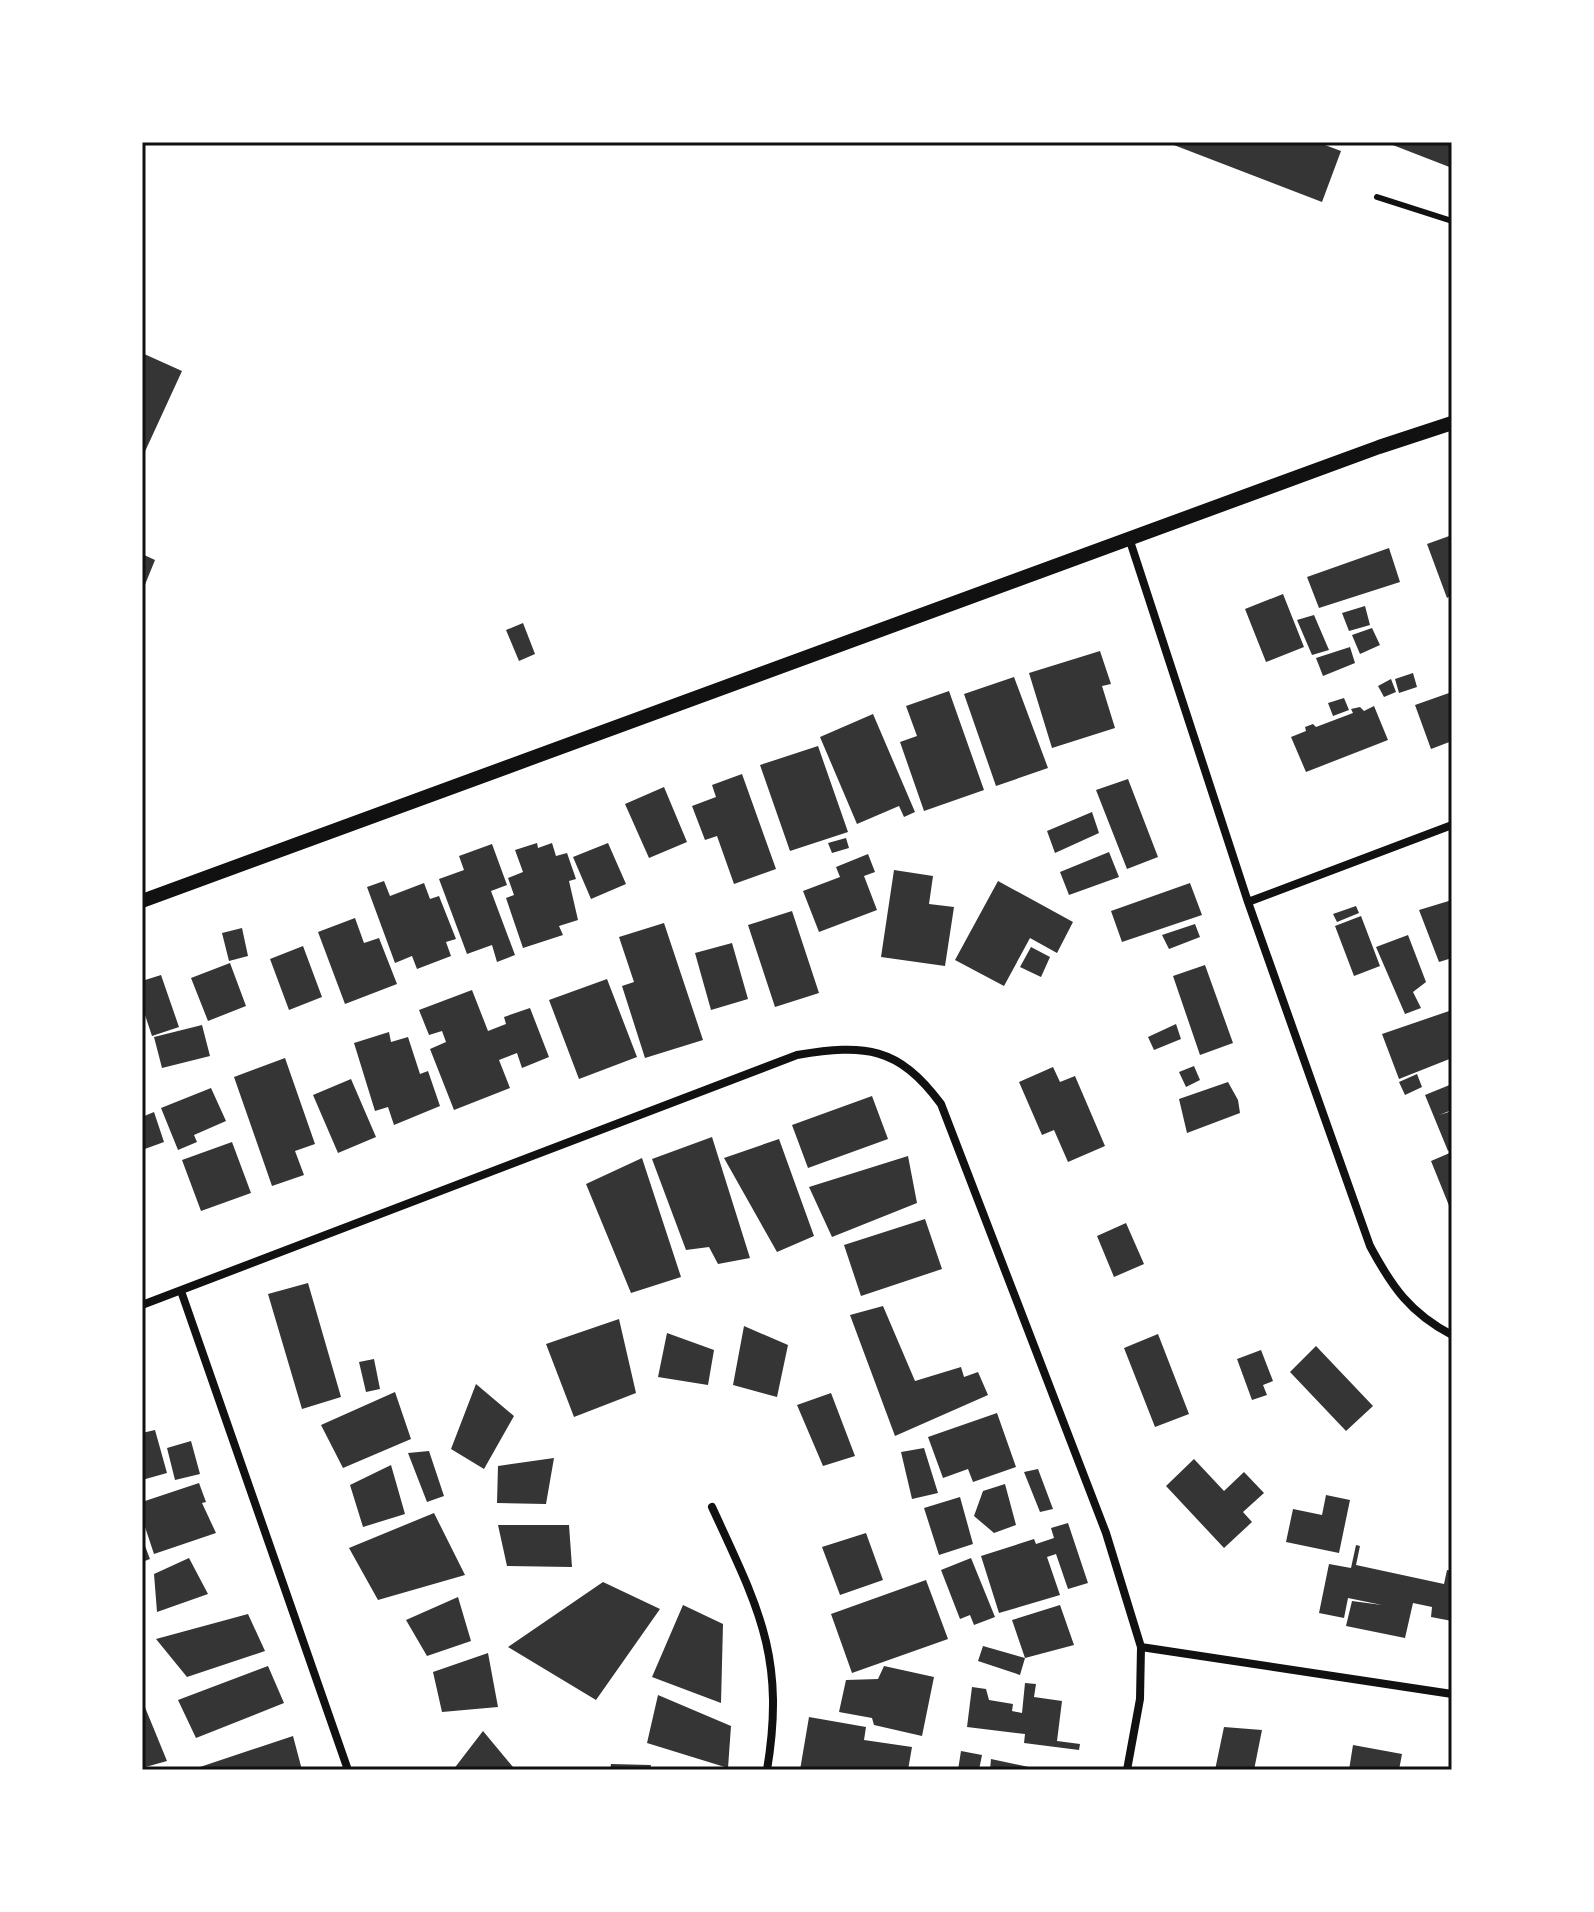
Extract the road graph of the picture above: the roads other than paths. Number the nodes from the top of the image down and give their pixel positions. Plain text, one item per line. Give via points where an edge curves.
1 (1377, 197) dead end
2 (1452, 221) edge
3 (1452, 423) edge
4 (1129, 538) junction
5 (1452, 825) edge
6 (142, 901) edge
7 (1248, 902) junction
8 (181, 1291) junction
9 (142, 1305) edge
10 (1452, 1335) edge
11 (712, 1507) dead end
12 (1141, 1647) junction
13 (1452, 1694) edge
14 (348, 1770) edge
15 (767, 1770) edge
16 (1127, 1770) edge

1 - 2 lane
3 - 4 street
4 - 6 street
4 - 7 street
5 - 7 street
7 - 10 street via 1370,1246 1407,1305
8 - 9 street
8 - 12 street via 797,1055 845,1047 888,1055 912,1069 941,1104 1106,1533
8 - 14 street
11 - 15 street via 753,1597 773,1671 775,1720
12 - 13 street
12 - 16 street via 1140,1699

